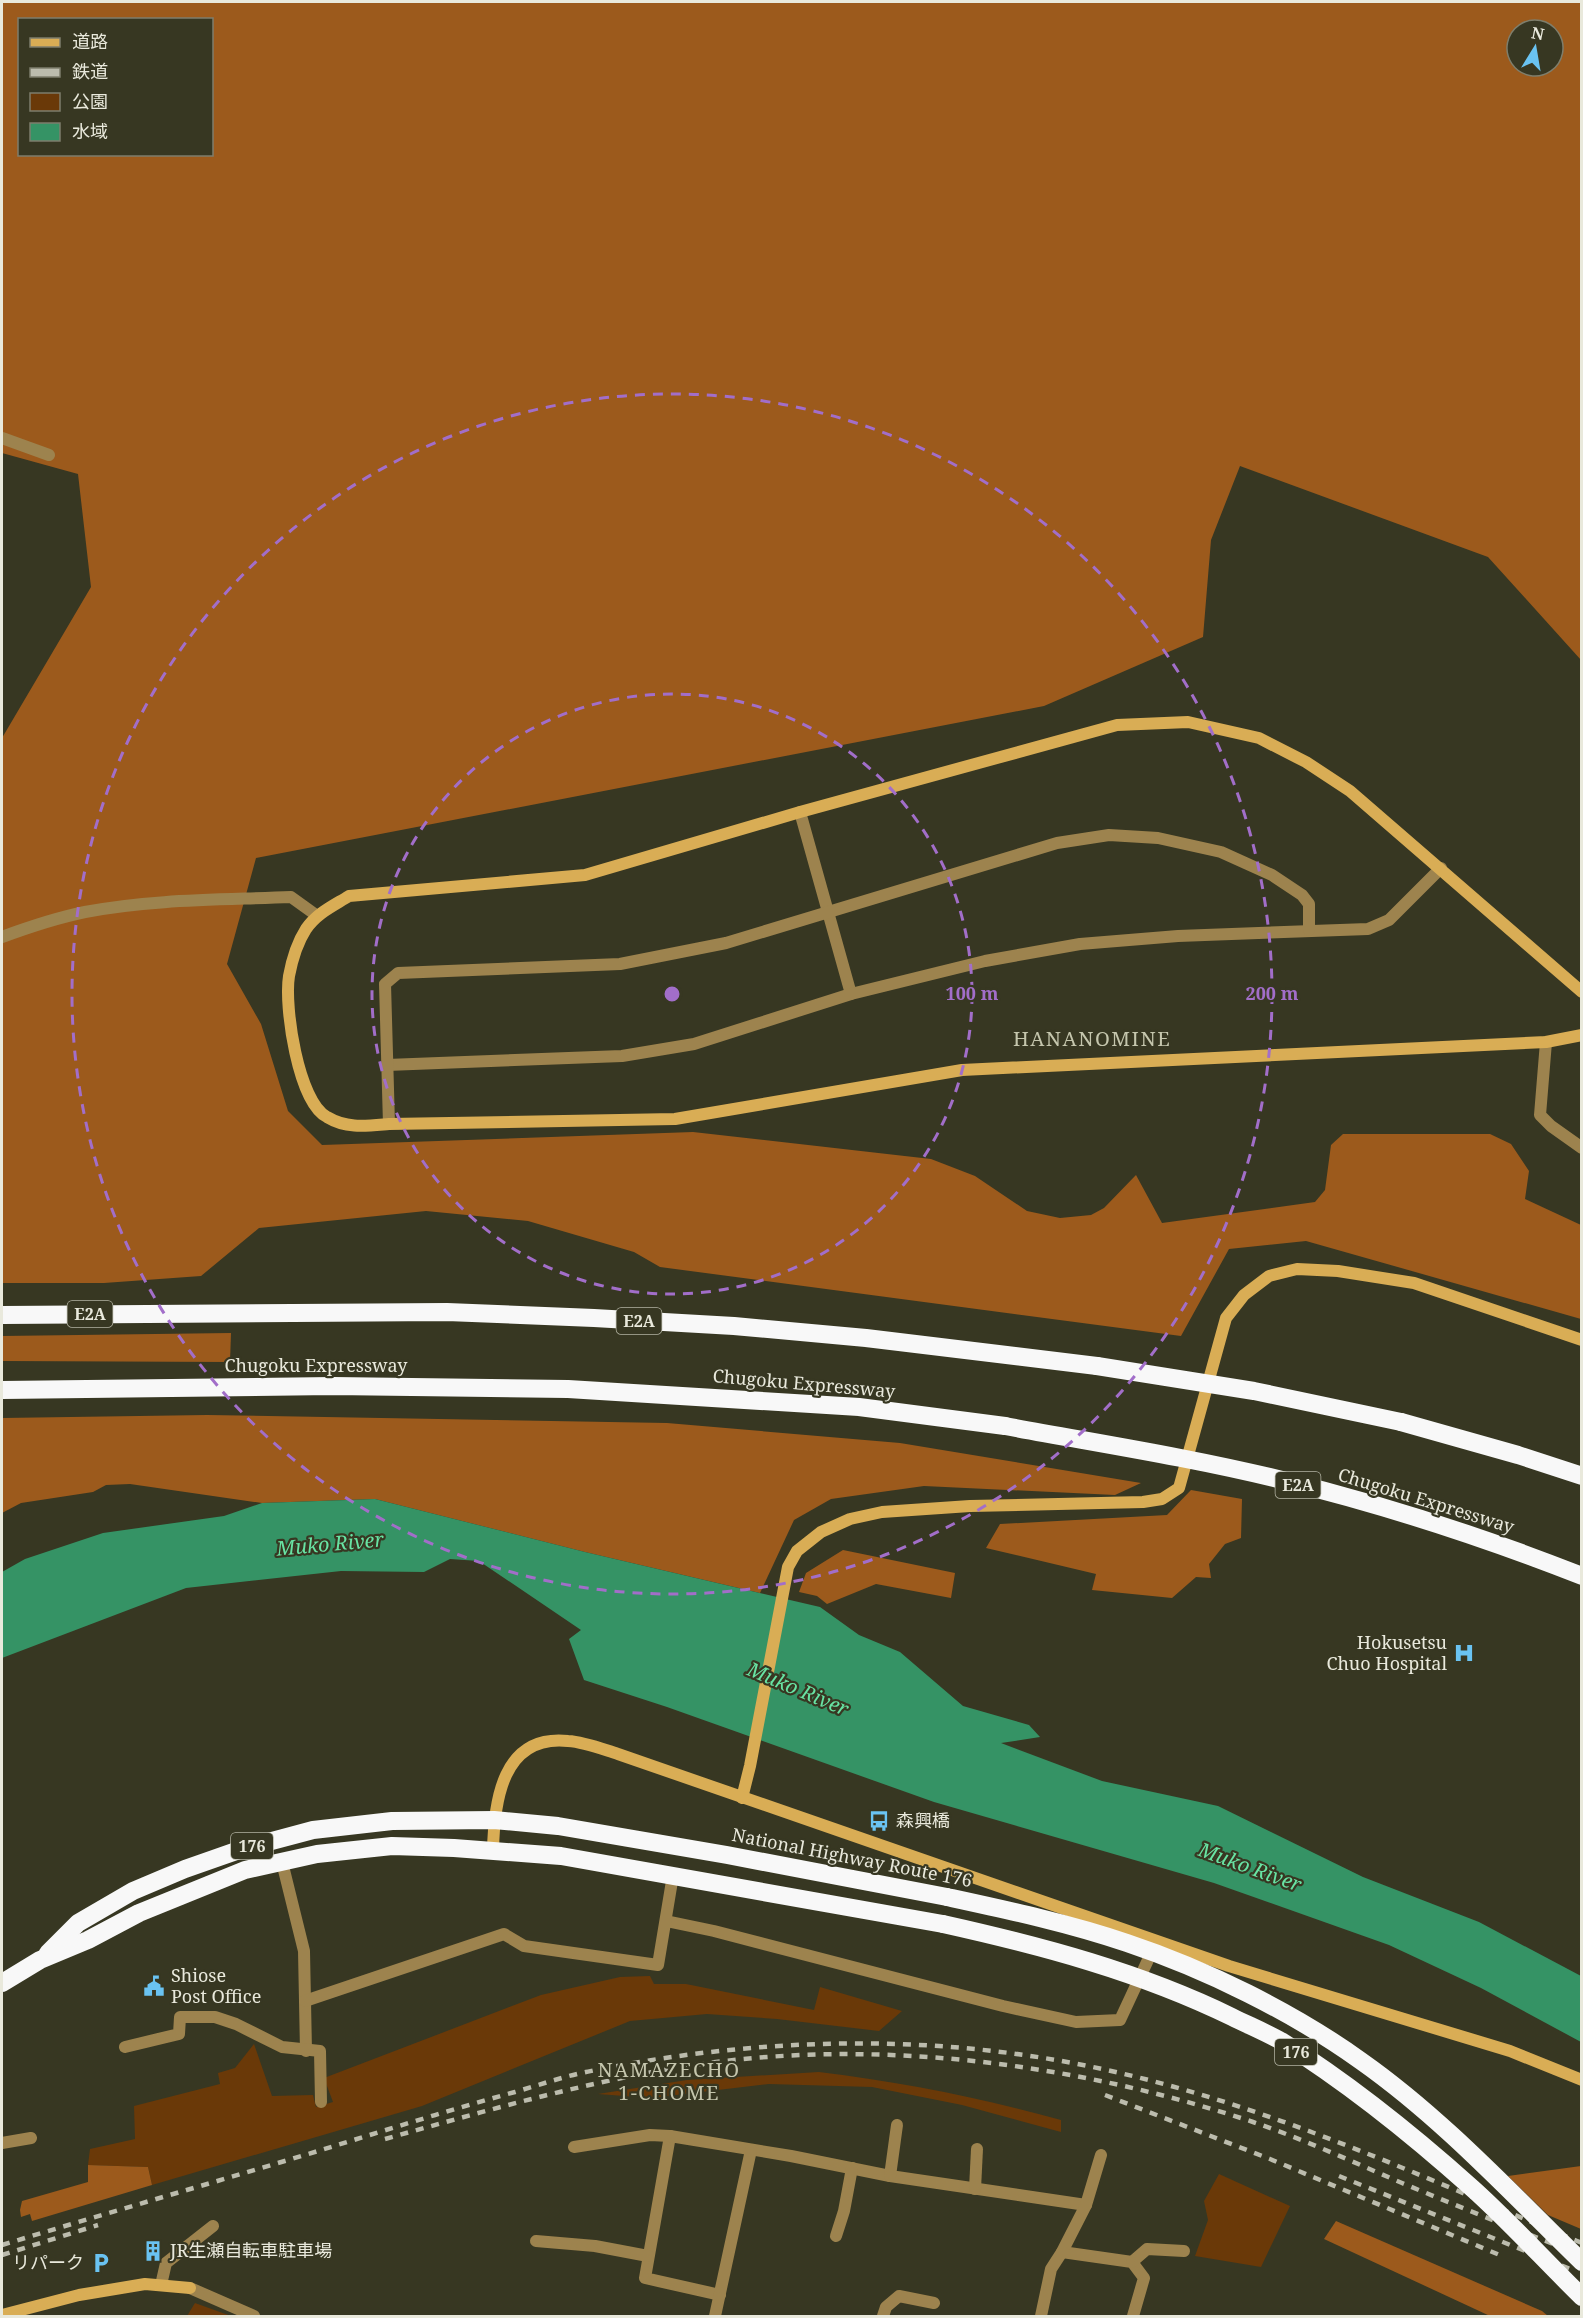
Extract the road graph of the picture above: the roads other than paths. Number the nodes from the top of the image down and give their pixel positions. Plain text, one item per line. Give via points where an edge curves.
1 (2, 438) edge
2 (49, 455) dead end
3 (800, 812) junction
4 (1441, 868) junction
5 (828, 911) junction
6 (316, 915) junction
7 (1309, 930) junction
8 (2, 937) edge
9 (1581, 992) edge
10 (851, 994) junction
11 (1581, 1035) edge
12 (1546, 1042) junction
13 (387, 1065) junction
14 (389, 1124) junction
15 (1581, 1148) edge
16 (2, 1315) edge
17 (1581, 1340) edge
18 (2, 1390) edge
19 (1581, 1476) edge
20 (1581, 1575) edge
21 (742, 1798) junction
22 (494, 1820) junction
23 (493, 1851) junction
24 (282, 1862) junction
25 (673, 1875) junction
26 (666, 1921) junction
27 (1157, 1941) junction
28 (40, 1960) junction
29 (2, 1983) edge
30 (305, 2001) junction
31 (125, 2047) dead end
32 (306, 2051) junction
33 (1581, 2080) edge
34 (321, 2102) dead end
35 (897, 2125) dead end
36 (670, 2136) junction
37 (31, 2138) dead end
38 (2, 2143) edge
39 (574, 2147) dead end
40 (977, 2149) dead end
41 (751, 2150) junction
42 (1101, 2156) dead end
43 (852, 2168) junction
44 (890, 2176) junction
45 (975, 2189) junction
46 (1086, 2205) junction
47 (213, 2226) dead end
48 (836, 2236) dead end
49 (536, 2241) dead end
50 (1184, 2251) dead end
51 (1062, 2252) junction
52 (648, 2256) junction
53 (1132, 2262) junction
54 (1581, 2262) edge
55 (161, 2285) junction
56 (720, 2295) junction
57 (1581, 2297) edge
58 (934, 2303) dead end
59 (2, 2315) edge
60 (254, 2316) edge
61 (715, 2316) edge
62 (883, 2316) edge
63 (1041, 2316) edge
64 (1133, 2316) edge

1 - 2 street
3 - 4 street via 1117,725 1188,722 1259,738 1306,762 1350,791
3 - 5 street
3 - 6 street via 585,875 349,896
4 - 7 street via 1389,920 1368,929
4 - 9 street
5 - 7 street via 1057,843 1109,835 1158,838 1221,852 1272,875 1302,895 1308,904
5 - 10 street
5 - 13 street via 726,943 620,964 398,973 385,984
6 - 8 street via 291,897 129,906 46,921
6 - 14 street via 305,930 289,978 289,1014 304,1084 325,1117 353,1127
7 - 10 street via 1080,944 986,961
10 - 13 street via 694,1044 622,1056
11 - 12 street
12 - 14 street via 962,1070 675,1119
12 - 15 street via 1540,1115
13 - 14 street
16 - 19 highway, E2A, bridge via 447,1312 734,1326 855,1337 1097,1366 1254,1391 1401,1422
17 - 21 street via 1414,1283 1297,1269 1269,1276 1244,1295 1226,1318 1179,1488 1162,1499 882,1512 850,1519 821,1532 797,1551 788,1567
18 - 20 highway, Chugoku Expressway / E2A, bridge via 333,1386 568,1389 859,1407 1005,1426 1278,1479 1405,1514
21 - 22 street via 608,1751 568,1741 549,1741 524,1752 512,1765 501,1785
21 - 27 street
22 - 23 street
22 - 28 highway, National Highway Route 176 / 176 via 392,1821 313,1830 242,1849 133,1891 78,1923
22 - 54 highway, National Highway Route 176 / 176, bridge via 558,1826 716,1853 1035,1916 1127,1943 1207,1974 1293,2019 1361,2061 1481,2163
23 - 24 highway, National Highway Route 176 / 176 via 392,1846
23 - 25 highway, National Highway Route 176 / 176 via 561,1856
24 - 28 highway, National Highway Route 176 / 176 via 245,1870 189,1892
24 - 30 street via 304,1951
25 - 26 street
25 - 57 highway, National Highway Route 176 / 176, bridge via 1028,1943 1117,1969 1196,1999 1280,2041 1406,2132 1473,2188
26 - 27 street via 1076,2022 1120,2020
26 - 30 street via 658,1965 524,1946 504,1934
27 - 33 street via 1510,2051
28 - 29 highway, National Highway Route 176 / 176
30 - 32 street
31 - 32 street via 179,2034 180,2017 214,2017 282,2047
32 - 34 street via 320,2052
35 - 44 street
36 - 39 street via 650,2135
36 - 41 street
36 - 52 street
37 - 38 street
40 - 45 street
41 - 43 street
41 - 56 street
42 - 46 street
43 - 44 street
43 - 48 street
44 - 45 street
45 - 46 street
46 - 51 street
47 - 55 street via 166,2263
49 - 52 street
50 - 53 street via 1147,2249
51 - 53 street
51 - 63 street via 1051,2270
52 - 56 street via 645,2278
53 - 64 street via 1144,2278
55 - 59 street via 79,2295
55 - 60 street via 190,2288
56 - 61 street
58 - 62 street via 899,2296 886,2307

